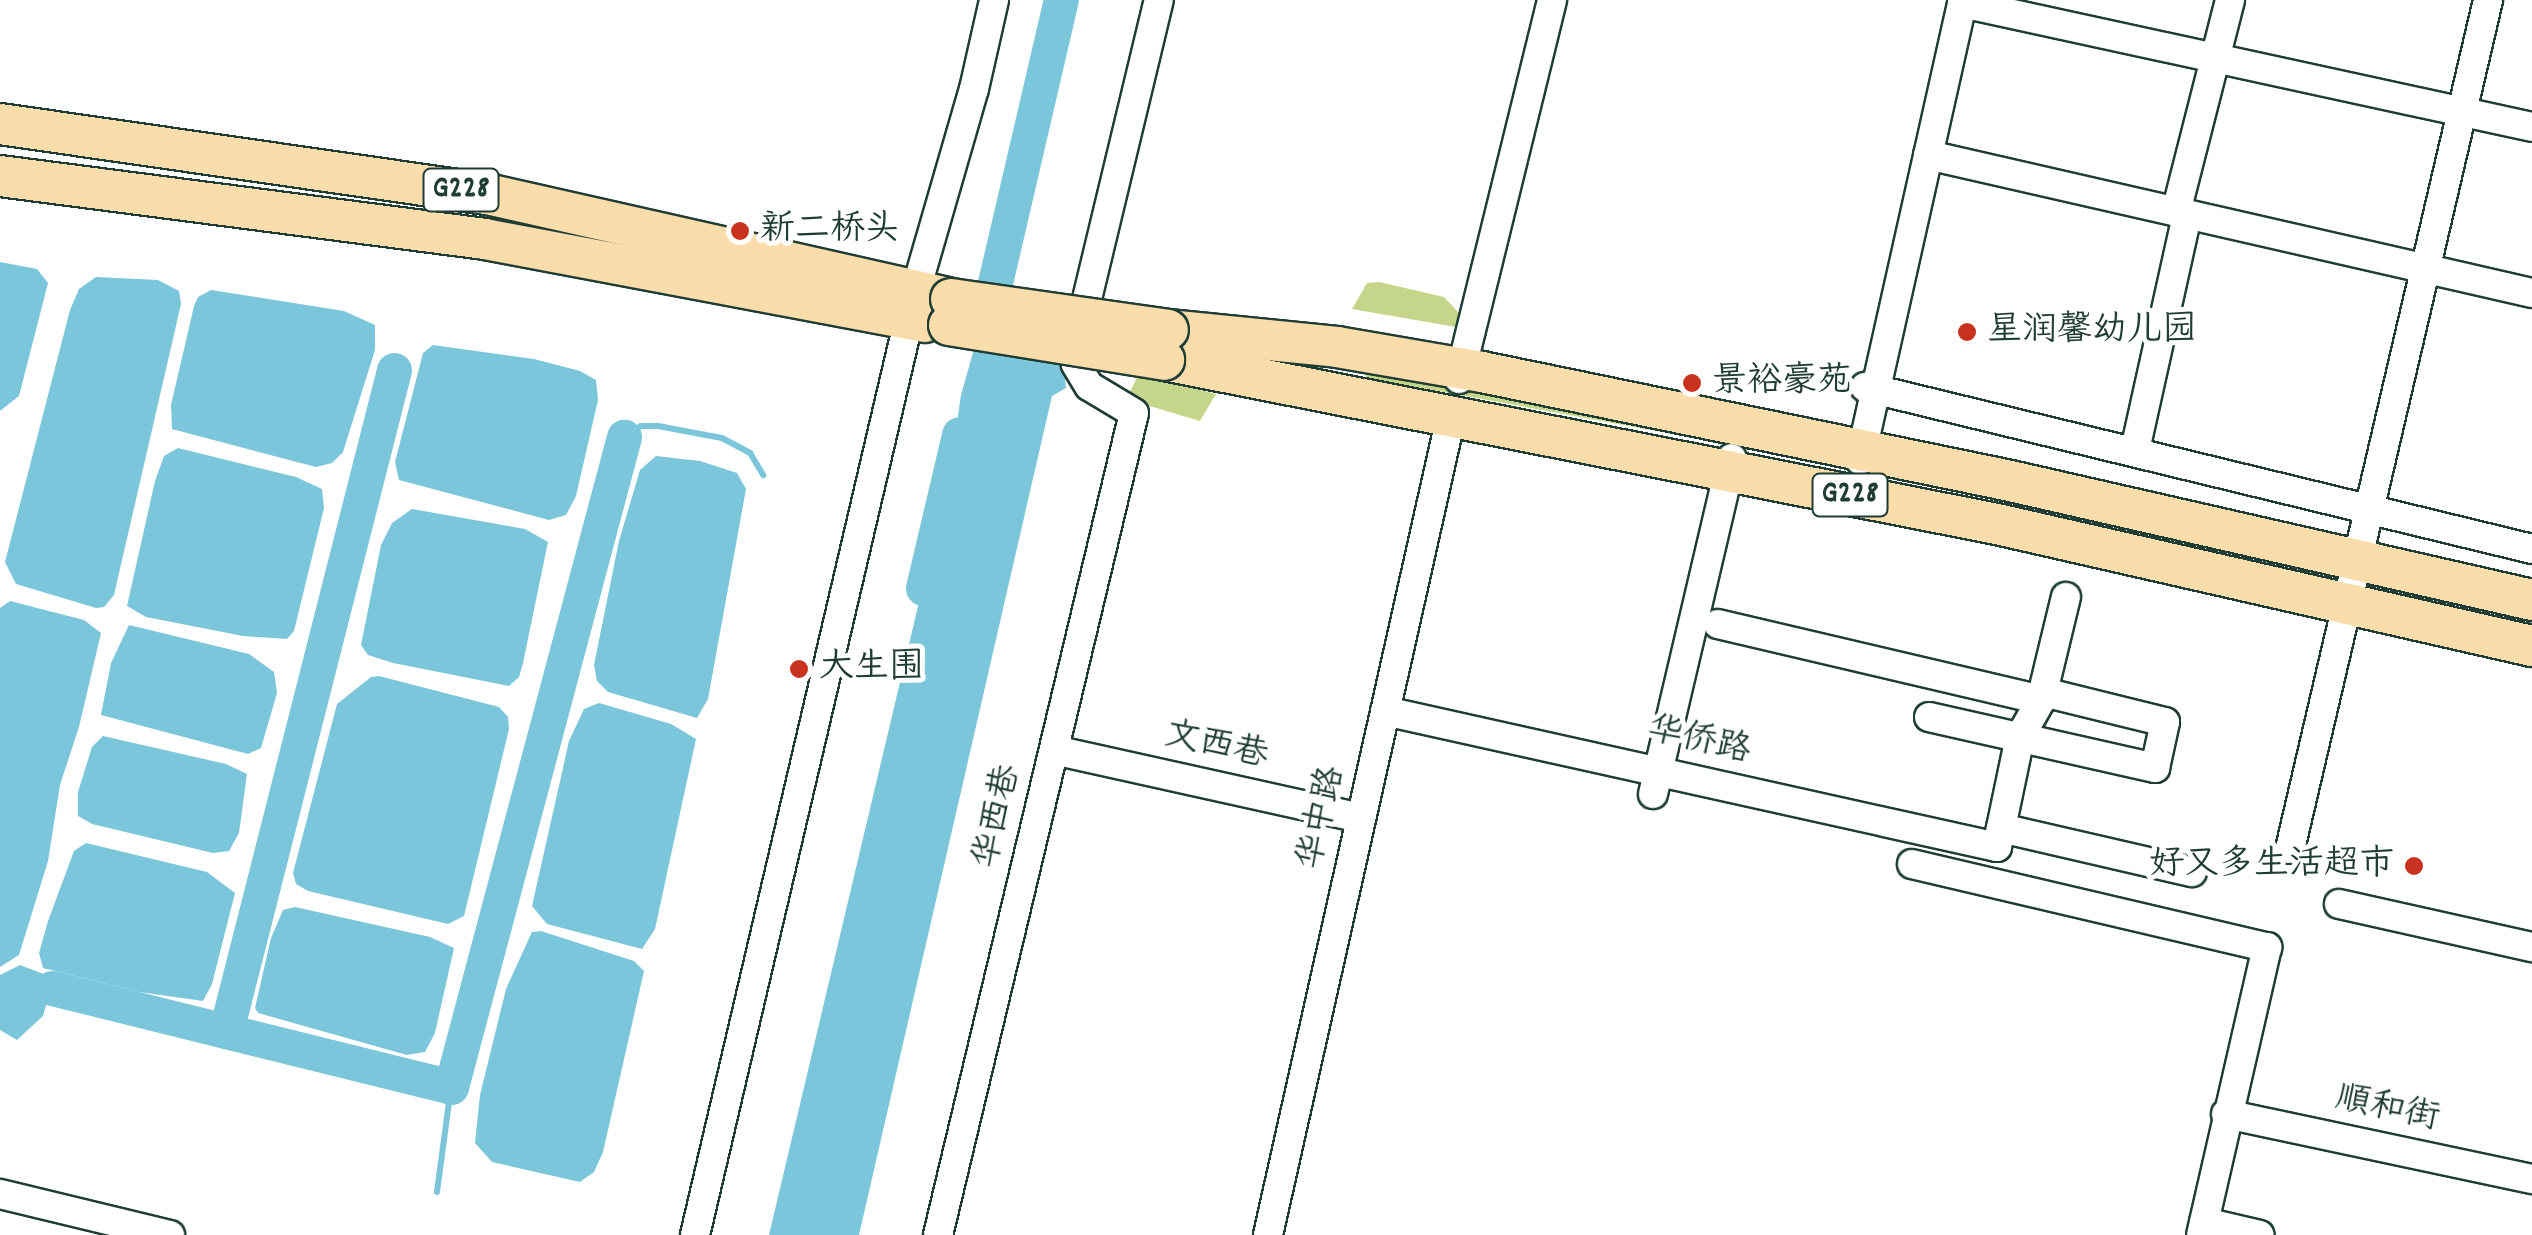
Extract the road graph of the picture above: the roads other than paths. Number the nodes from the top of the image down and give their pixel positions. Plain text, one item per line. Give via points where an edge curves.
1 (994, 0) edge
2 (1158, 0) edge
3 (1552, 0) edge
4 (2230, 0) edge
5 (2488, 0) edge
6 (1962, 2) edge
7 (2215, 58) junction
8 (2462, 112) junction
9 (0, 124) edge
10 (2532, 127) edge
11 (1928, 155) junction
12 (0, 176) edge
13 (2181, 213) junction
14 (2425, 269) junction
15 (2532, 293) edge
16 (931, 309) junction
17 (1166, 345) junction
18 (1864, 386) dead end
19 (1455, 398) junction
20 (2137, 441) dead end
21 (1732, 458) dead end
22 (1860, 460) dead end
23 (2532, 549) edge
24 (2066, 597) dead end
25 (2532, 600) edge
26 (1718, 624) dead end
27 (2532, 646) edge
28 (2042, 696) junction
29 (1385, 711) junction
30 (1929, 717) dead end
31 (2020, 737) junction
32 (1054, 750) junction
33 (1653, 794) dead end
34 (1361, 818) junction
35 (1999, 838) junction
36 (2290, 849) dead end
37 (1912, 864) dead end
38 (2192, 872) dead end
39 (2339, 904) dead end
40 (2532, 948) edge
41 (2226, 1114) junction
42 (2532, 1179) edge
43 (0, 1194) edge
44 (2202, 1228) edge
45 (170, 1235) edge
46 (694, 1235) edge
47 (938, 1235) edge
48 (1268, 1235) edge
49 (2260, 1235) edge

1 - 16 street
2 - 32 street, 华西巷 via 1075,349 1089,386 1134,415
3 - 19 street, 华中路
4 - 7 street
5 - 8 street
6 - 7 street
6 - 11 street
7 - 8 street
7 - 13 street
8 - 10 street
8 - 14 street
9 - 16 highway, G228 via 490,195
11 - 13 street
11 - 22 street
12 - 16 highway, G228 via 484,238
13 - 14 street
13 - 20 street
14 - 15 street
14 - 36 street
16 - 17 highway, G228, bridge
16 - 46 street
17 - 19 highway, G228
17 - 25 highway, G228 via 1336,347 1482,372 2006,480
18 - 23 street
19 - 27 highway, G228
19 - 29 street, 华中路
21 - 33 street
24 - 28 street
26 - 28 street
28 - 31 street
28 - 31 street via 2165,722 2155,768
29 - 34 street, 华中路
29 - 35 street, 华侨路
30 - 31 street
31 - 35 street
32 - 34 street, 文西巷
32 - 47 street, 华西巷
34 - 48 street, 华中路
35 - 38 street, 华侨路
37 - 41 street via 2268,947
39 - 40 street
41 - 42 street, 順和街
41 - 44 street
43 - 45 street
44 - 49 street

